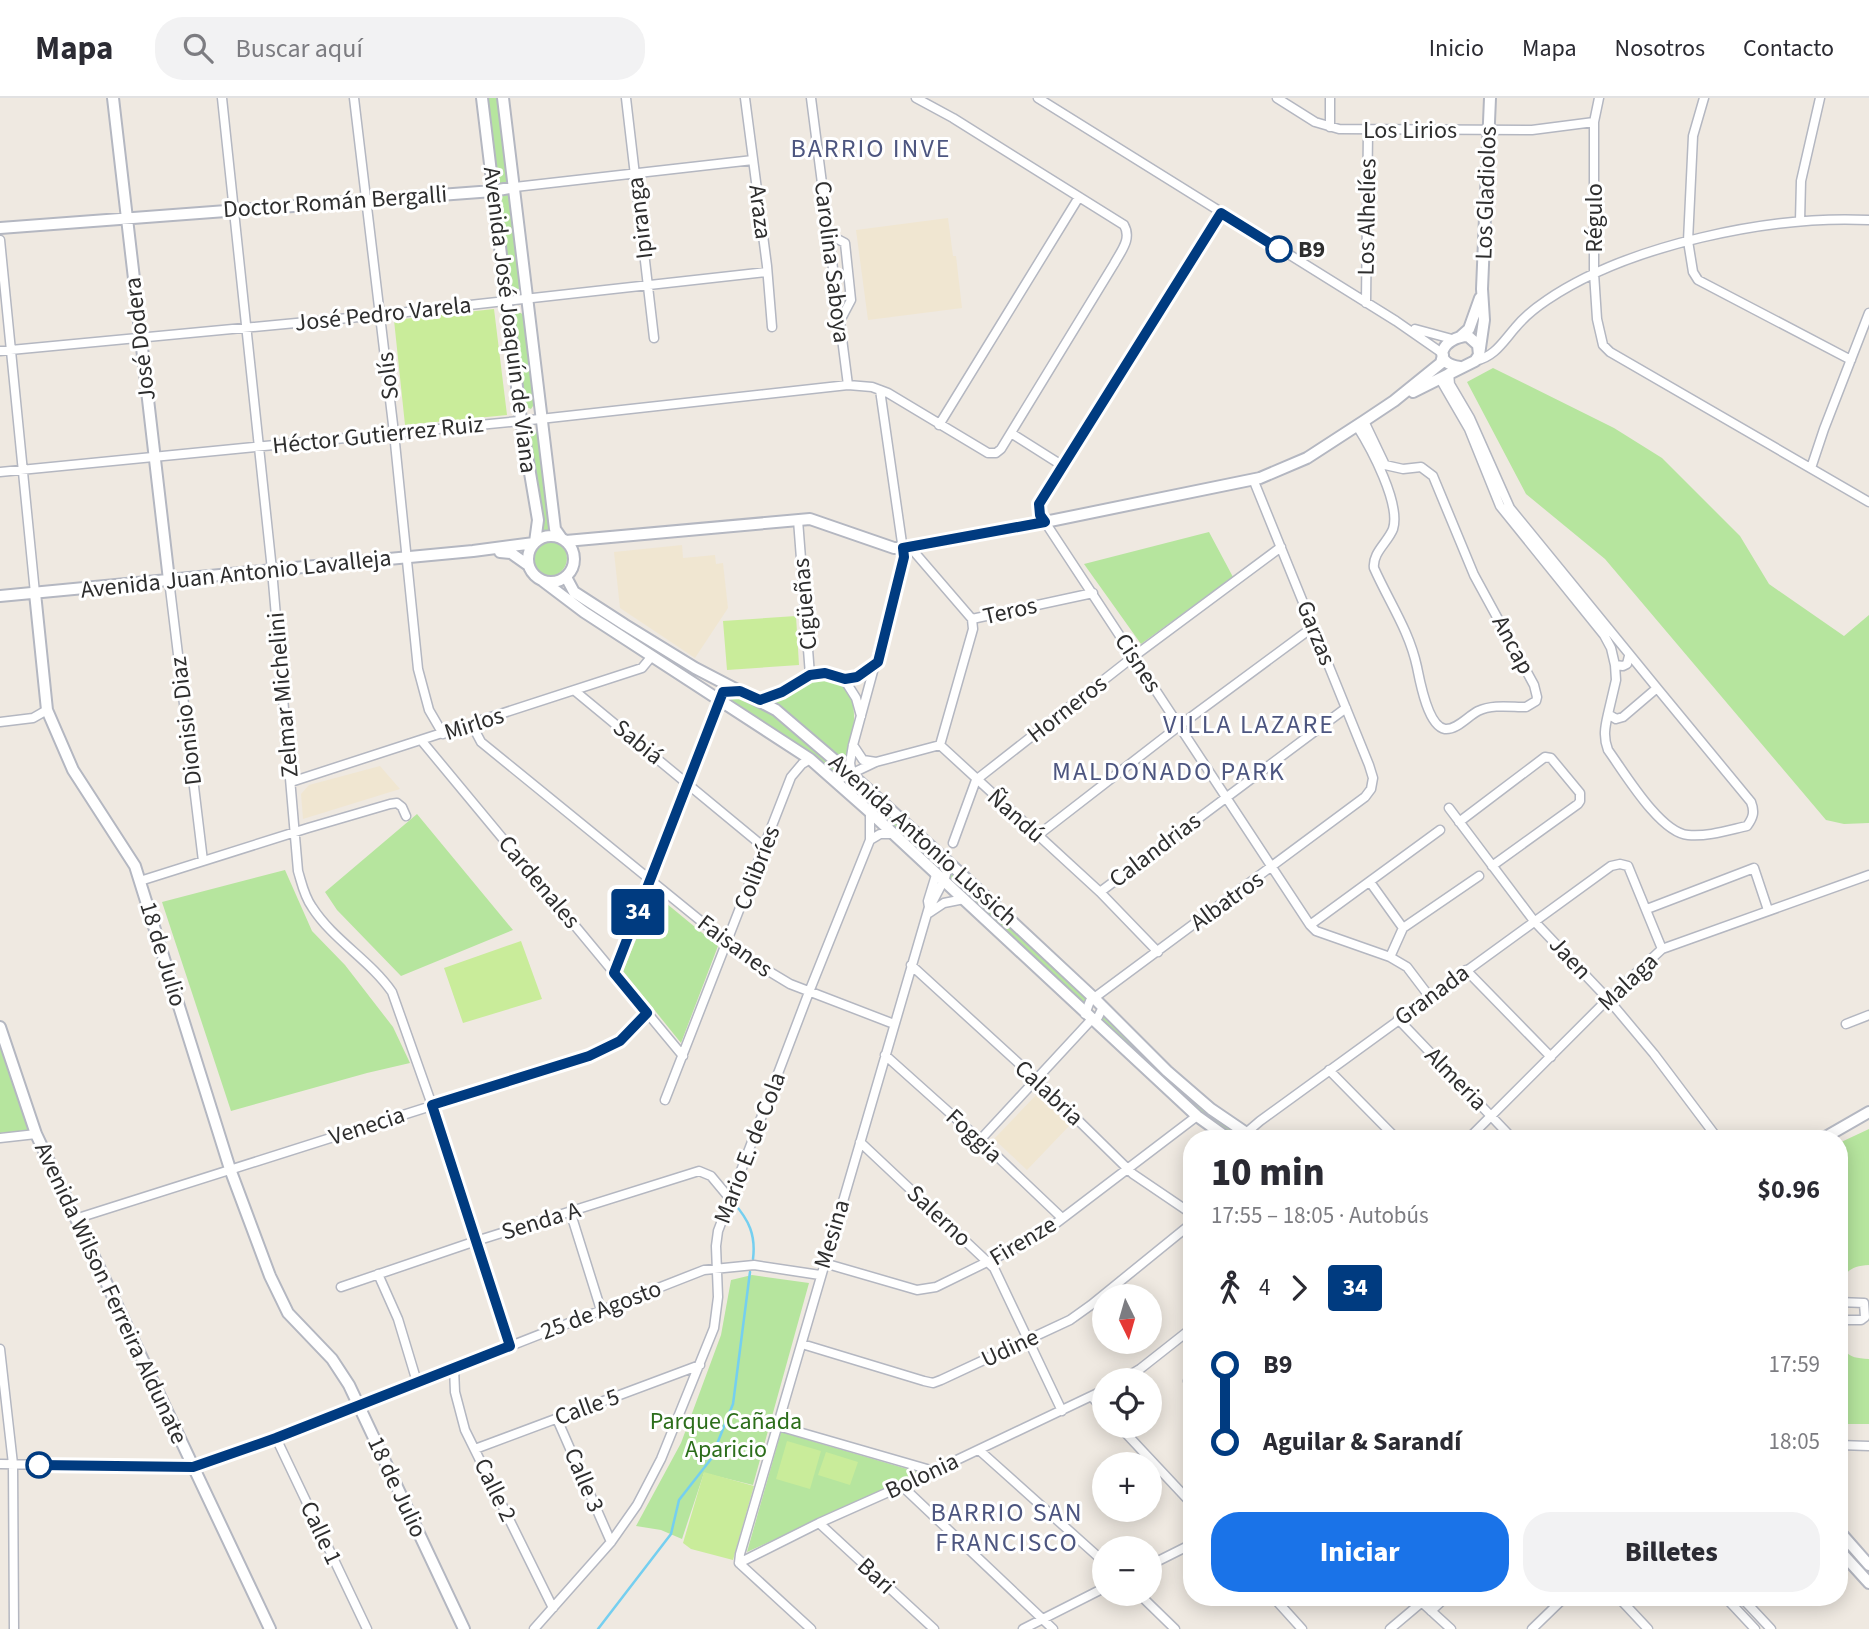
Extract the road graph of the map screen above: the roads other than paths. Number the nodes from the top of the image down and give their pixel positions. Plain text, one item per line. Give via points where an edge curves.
1 (113, 98) edge
2 (222, 98) edge
3 (354, 98) edge
4 (482, 98) edge
5 (503, 98) edge
6 (626, 98) edge
7 (745, 98) edge
8 (811, 98) edge
9 (916, 98) edge
10 (1277, 98) edge
11 (1330, 98) edge
12 (1490, 98) edge
13 (1599, 98) edge
14 (1704, 98) edge
15 (1820, 98) edge
16 (1043, 99) edge
17 (1594, 122) junction
18 (1330, 127) junction
19 (1488, 130) junction
20 (1368, 131) junction
21 (753, 160) junction
22 (635, 173) junction
23 (515, 187) junction
24 (493, 191) junction
25 (1079, 197) junction
26 (366, 199) junction
27 (236, 210) junction
28 (1221, 213) junction
29 (126, 220) junction
30 (1869, 220) edge
31 (1800, 221) junction
32 (0, 228) edge
33 (828, 234) junction
34 (0, 240) edge
35 (1688, 240) junction
36 (766, 271) junction
37 (1594, 273) junction
38 (648, 285) junction
39 (1482, 289) junction
40 (528, 299) junction
41 (507, 301) junction
42 (1366, 303) junction
43 (1869, 313) edge
44 (380, 315) junction
45 (1396, 321) junction
46 (840, 322) junction
47 (772, 327) dead end
48 (248, 328) junction
49 (140, 338) junction
50 (654, 338) dead end
51 (1456, 338) junction
52 (11, 350) junction
53 (0, 351) edge
54 (1442, 357) junction
55 (1477, 358) junction
56 (1851, 360) junction
57 (1460, 367) junction
58 (1444, 376) junction
59 (848, 385) junction
60 (880, 390) junction
61 (1395, 401) junction
62 (541, 419) junction
63 (521, 420) junction
64 (1361, 424) junction
65 (939, 425) junction
66 (394, 433) junction
67 (1011, 433) junction
68 (260, 447) junction
69 (154, 458) junction
70 (1063, 466) junction
71 (1382, 467) junction
72 (1811, 468) junction
73 (22, 470) junction
74 (0, 472) edge
75 (1253, 479) junction
76 (1869, 502) edge
77 (798, 520) junction
78 (1045, 522) junction
79 (619, 537) junction
80 (564, 540) junction
81 (534, 542) junction
82 (906, 547) junction
83 (1281, 547) junction
84 (473, 551) junction
85 (407, 557) junction
86 (574, 558) junction
87 (528, 565) junction
88 (272, 570) junction
89 (566, 577) junction
90 (170, 580) junction
91 (543, 581) junction
92 (35, 593) junction
93 (1093, 593) junction
94 (0, 596) edge
95 (972, 619) junction
96 (1313, 627) junction
97 (652, 656) junction
98 (1629, 656) junction
99 (1133, 657) junction
100 (878, 662) junction
101 (1615, 665) junction
102 (810, 675) junction
103 (845, 679) junction
104 (1657, 688) junction
105 (575, 691) junction
106 (740, 691) junction
107 (719, 698) junction
108 (760, 700) junction
109 (1346, 708) junction
110 (47, 710) junction
111 (1608, 714) junction
112 (861, 719) junction
113 (0, 722) edge
114 (472, 725) junction
115 (1179, 726) junction
116 (443, 734) junction
117 (421, 740) junction
118 (853, 745) junction
119 (940, 745) junction
120 (810, 759) junction
121 (876, 762) junction
122 (852, 775) junction
123 (976, 780) junction
124 (836, 781) junction
125 (291, 782) junction
126 (688, 783) junction
127 (1371, 789) joint
128 (1225, 798) junction
129 (1449, 808) dead end
130 (870, 812) junction
131 (406, 816) dead end
132 (1459, 822) junction
133 (1440, 830) dead end
134 (293, 832) junction
135 (893, 834) junction
136 (1037, 836) junction
137 (870, 841) junction
138 (953, 843) dead end
139 (765, 848) junction
140 (203, 861) junction
141 (949, 864) junction
142 (1492, 866) junction
143 (1271, 868) junction
144 (1869, 875) edge
145 (1479, 876) dead end
146 (939, 878) junction
147 (651, 880) junction
148 (140, 881) junction
149 (1370, 882) junction
150 (1100, 892) junction
151 (964, 899) junction
152 (1647, 909) junction
153 (1768, 910) junction
154 (928, 911) junction
155 (1534, 920) junction
156 (1310, 925) junction
157 (1404, 928) junction
158 (728, 944) junction
159 (1662, 949) junction
160 (1158, 952) junction
161 (1390, 957) junction
162 (911, 965) junction
163 (1466, 970) junction
164 (614, 973) junction
165 (809, 992) junction
166 (1429, 996) junction
167 (1608, 999) junction
168 (1099, 1003) junction
169 (647, 1013) junction
170 (1869, 1015) edge
171 (1089, 1016) junction
172 (1398, 1019) junction
173 (894, 1024) junction
174 (1846, 1024) dead end
175 (0, 1027) edge
176 (884, 1055) junction
177 (683, 1056) junction
178 (1551, 1057) junction
179 (1329, 1070) junction
180 (1037, 1080) junction
181 (665, 1100) dead end
182 (432, 1105) junction
183 (1869, 1112) edge
184 (1196, 1116) junction
185 (1491, 1116) junction
186 (1216, 1130) edge
187 (1240, 1130) edge
188 (1257, 1130) edge
189 (1387, 1130) edge
190 (1477, 1130) edge
191 (1504, 1130) edge
192 (1711, 1130) edge
193 (1838, 1130) edge
194 (36, 1134) junction
195 (0, 1138) edge
196 (980, 1140) junction
197 (860, 1142) junction
198 (1129, 1168) junction
199 (230, 1169) junction
200 (731, 1200) junction
201 (1183, 1208) edge
202 (570, 1211) junction
203 (1062, 1218) junction
204 (75, 1219) junction
205 (1183, 1230) edge
206 (476, 1241) junction
207 (989, 1262) junction
208 (824, 1263) junction
209 (718, 1267) junction
210 (378, 1275) junction
211 (820, 1276) junction
212 (341, 1287) dead end
213 (1848, 1302) edge
214 (601, 1310) junction
215 (1848, 1320) edge
216 (1183, 1335) edge
217 (1028, 1340) junction
218 (802, 1345) junction
219 (510, 1346) junction
220 (0, 1349) edge
221 (700, 1365) junction
222 (454, 1368) junction
223 (1141, 1368) edge
224 (417, 1382) junction
225 (1092, 1397) edge
226 (358, 1405) junction
227 (1062, 1411) junction
228 (558, 1419) junction
229 (778, 1426) junction
230 (276, 1438) junction
231 (1130, 1438) edge
232 (1848, 1445) edge
233 (1869, 1446) edge
234 (475, 1449) junction
235 (979, 1450) junction
236 (0, 1464) edge
237 (13, 1464) junction
238 (193, 1467) junction
239 (934, 1471) junction
240 (902, 1486) junction
241 (1183, 1494) edge
242 (819, 1523) junction
243 (1848, 1541) edge
244 (611, 1542) junction
245 (1183, 1548) edge
246 (1092, 1551) edge
247 (740, 1558) junction
248 (1162, 1559) edge
249 (1848, 1560) edge
250 (1869, 1565) edge
251 (1869, 1583) edge
252 (1092, 1594) edge
253 (1151, 1606) edge
254 (1282, 1606) edge
255 (1414, 1606) edge
256 (1427, 1606) edge
257 (1437, 1606) edge
258 (1556, 1606) edge
259 (1626, 1606) edge
260 (1734, 1606) edge
261 (1750, 1606) edge
262 (553, 1608) junction
263 (1754, 1610) junction
264 (1432, 1611) junction
265 (1745, 1618) junction
266 (1043, 1620) junction
267 (14, 1629) edge
268 (270, 1629) edge
269 (367, 1629) edge
270 (464, 1629) edge
271 (534, 1629) edge
272 (811, 1629) edge
273 (934, 1629) edge
274 (1023, 1629) edge
275 (1053, 1629) edge
276 (1175, 1629) edge
277 (1302, 1629) edge
278 (1390, 1629) edge
279 (1451, 1629) edge
280 (1532, 1629) edge
281 (1648, 1629) edge
282 (1755, 1629) edge
283 (1772, 1629) edge

1 - 29 street, José Dodera
2 - 27 street, Zelmar Michelini
3 - 26 street, Solís
4 - 24 street, Avenida José Joaquín de Viana
5 - 23 street, Avenida José Joaquín de Viana
6 - 22 street, Ipiranga
7 - 21 street, Araza
8 - 33 street, Carolina Saboya
9 - 25 street
10 - 18 street, Los Lirios
11 - 18 street
12 - 19 street, Los Gladiolos
13 - 17 street, Régulo
14 - 35 street via 1693,136
15 - 31 street via 1801,181
16 - 28 street
17 - 19 street, Los Lirios via 1532,131
17 - 37 street, Régulo
18 - 20 street, Los Lirios
19 - 20 street, Los Lirios
19 - 39 street, Los Gladiolos
20 - 42 street, Los Alhelíes
21 - 22 street, Doctor Román Bergalli
21 - 36 street, Araza
22 - 23 street, Doctor Román Bergalli
22 - 38 street, Ipiranga
23 - 24 street, Doctor Román Bergalli
23 - 40 street, Avenida José Joaquín de Viana
24 - 26 street, Doctor Román Bergalli
24 - 41 street, Avenida José Joaquín de Viana
25 - 65 street
25 - 67 street via 1124,225 1128,239
26 - 27 street, Doctor Román Bergalli
26 - 44 street, Solís
27 - 29 street, Doctor Román Bergalli
27 - 48 street, Zelmar Michelini
28 - 42 street
28 - 70 street
29 - 32 street, Doctor Román Bergalli
29 - 49 street, José Dodera
30 - 31 street
31 - 35 street
33 - 46 street, Carolina Saboya
33 - 46 street via 845,243 851,300
34 - 52 street, 18 de Julio
35 - 37 street
35 - 56 street via 1698,280
36 - 38 street, José Pedro Varela
36 - 47 street, Araza
37 - 55 street, Régulo via 1547,300 1496,351
37 - 72 street via 1597,319 1603,345 1610,352
38 - 40 street, José Pedro Varela
38 - 50 street, Ipiranga
39 - 51 street, Los Gladiolos via 1469,329
39 - 55 street, Los Gladiolos via 1484,320
40 - 41 street, José Pedro Varela
40 - 62 street, Avenida José Joaquín de Viana
41 - 44 street, José Pedro Varela
41 - 63 street, Avenida José Joaquín de Viana
42 - 45 street
43 - 56 street
44 - 48 street, José Pedro Varela
44 - 66 street, Solís
45 - 51 street via 1424,334
45 - 54 street
46 - 59 street, Carolina Saboya
48 - 49 street, José Pedro Varela
48 - 68 street, Zelmar Michelini
49 - 52 street, José Pedro Varela
49 - 69 street, José Dodera
51 - 54 street via 1445,345
51 - 55 street via 1472,338 1478,345
52 - 53 street, José Pedro Varela
52 - 73 street, 18 de Julio
54 - 57 street
54 - 58 street
54 - 61 street
55 - 57 street
56 - 72 street
57 - 58 street
58 - 61 street
58 - 98 street via 1470,418 1510,509
58 - 101 street via 1500,506 1604,635
59 - 60 street, Héctor Gutierrez Ruiz
59 - 62 street, Héctor Gutierrez Ruiz
60 - 65 street, Héctor Gutierrez Ruiz
60 - 82 street
61 - 64 street
62 - 63 street, Héctor Gutierrez Ruiz
62 - 80 street, Avenida José Joaquín de Viana via 555,528
63 - 66 street, Héctor Gutierrez Ruiz
63 - 81 street, Avenida José Joaquín de Viana via 538,520
64 - 71 street, Ancap
64 - 75 street via 1307,458
65 - 67 street, Héctor Gutierrez Ruiz via 988,453 1002,449
66 - 68 street, Héctor Gutierrez Ruiz
66 - 85 street, Solís
67 - 70 street
68 - 69 street, Héctor Gutierrez Ruiz
68 - 88 street, Zelmar Michelini
69 - 73 street, Héctor Gutierrez Ruiz
69 - 90 street, José Dodera
70 - 78 street via 1039,504
71 - 71 street, Ancap via 1395,516 1392,531 1373,564 1408,634 1434,722 1451,728 1488,708 1531,705 1537,697 1534,685 1475,575 1433,476 1421,467
72 - 76 street
73 - 74 street, Héctor Gutierrez Ruiz
73 - 92 street, 18 de Julio
75 - 78 street
75 - 83 street, Garzas
77 - 79 street
77 - 82 street via 810,519 894,548
77 - 102 street, Cigüeñas
78 - 82 street
78 - 93 street, Cisnes
79 - 80 street
79 - 86 street via 584,547
80 - 81 street via 544,537
80 - 86 street
81 - 84 street, Avenida Juan Antonio Lavalleja
81 - 87 street
82 - 95 street
82 - 100 street
83 - 96 street, Garzas
83 - 99 street, Horneros
84 - 85 street, Avenida Juan Antonio Lavalleja
84 - 87 street, Avenida Juan Antonio Lavalleja via 504,552
85 - 88 street, Avenida Juan Antonio Lavalleja
85 - 116 street, Solís via 423,695
86 - 89 street
87 - 91 street
88 - 90 street, Avenida Juan Antonio Lavalleja
88 - 125 street, Zelmar Michelini
89 - 91 street
89 - 106 street, Avenida Antonio Lussich via 583,597
90 - 92 street, Avenida Juan Antonio Lavalleja
90 - 140 street, Dionisio Diaz
91 - 97 street, Avenida Antonio Lussich
92 - 94 street, Avenida Juan Antonio Lavalleja
92 - 110 street, 18 de Julio
93 - 95 street, Teros
93 - 99 street, Cisnes
95 - 119 street, Teros
96 - 109 street, Garzas
96 - 115 street
97 - 105 street, Mirlos via 642,668
97 - 107 street, Avenida Antonio Lussich
98 - 101 street via 1627,664
98 - 104 street
99 - 115 street, Cisnes
99 - 123 street, Horneros
100 - 103 street via 857,677
100 - 112 street
101 - 111 street via 1614,697
102 - 103 street via 825,673
102 - 108 street, Cigüeñas
103 - 112 street
104 - 111 street via 1623,717
104 - 111 street via 1751,802 1754,810 1747,826 1689,835 1674,831 1654,812 1608,750 1604,740
105 - 114 street, Mirlos
105 - 126 street, Sabiá
106 - 107 street via 723,692
106 - 108 street, Avenida Antonio Lussich
107 - 120 street, Avenida Antonio Lussich
107 - 126 street
108 - 122 street, Avenida Antonio Lussich
109 - 127 street, Garzas via 1373,778
109 - 128 street, Calandrias
110 - 113 street via 33,718
110 - 148 street, 18 de Julio via 73,771 128,854
112 - 118 street
114 - 116 street, Mirlos
114 - 147 street, Faisanes via 481,743
115 - 128 street, Cisnes
115 - 136 street
116 - 117 street, Mirlos
117 - 125 street, Mirlos
117 - 164 street, Cardenales
118 - 121 street via 863,760
118 - 122 street
119 - 121 street
119 - 123 street, Ñandú
120 - 124 street, Avenida Antonio Lussich
120 - 139 street, Colibríes via 791,777
121 - 122 street
122 - 124 street
122 - 141 street, Avenida Antonio Lussich
123 - 136 street, Ñandú
123 - 138 street
124 - 130 street, Avenida Antonio Lussich
125 - 134 street, Zelmar Michelini
126 - 139 street, Sabiá
126 - 147 street
127 - 143 street, Albatros
128 - 143 street, Cisnes
128 - 150 street, Calandrias
129 - 132 street, Jaen
130 - 135 street, Avenida Antonio Lussich
130 - 137 street, Mario E. de Cola
131 - 134 street via 397,803
132 - 142 street, Jaen
132 - 142 street via 1545,757 1551,758 1580,793 1577,804
133 - 149 street
134 - 140 street
134 - 182 street, Zelmar Michelini via 304,893 321,920 392,992
135 - 137 street via 880,834
135 - 146 street, Avenida Antonio Lussich
136 - 150 street, Ñandú
137 - 165 street, Mario E. de Cola
139 - 158 street, Colibríes
140 - 148 street
141 - 146 street, Mesina
141 - 168 street, Avenida Antonio Lussich
142 - 155 street, Jaen
143 - 156 street, Cisnes
143 - 160 street, Albatros
144 - 153 street, Malaga
145 - 157 street
146 - 151 street, Avenida Antonio Lussich
146 - 154 street, Mesina
147 - 158 street, Faisanes
147 - 164 street
148 - 199 street, 18 de Julio
149 - 156 street
149 - 157 street
150 - 160 street, Ñandú
151 - 154 street
151 - 171 street, Avenida Antonio Lussich
152 - 153 street via 1754,868
152 - 155 street, Granada via 1628,866 1620,864
152 - 159 street
153 - 159 street, Malaga
154 - 162 street, Mesina
155 - 163 street, Granada
155 - 167 street, Jaen
156 - 161 street via 1315,931
157 - 161 street
158 - 165 street, Faisanes via 773,976
158 - 177 street, Colibríes
159 - 167 street, Malaga
160 - 168 street, Albatros
161 - 166 street via 1407,967
162 - 173 street, Mesina
162 - 180 street, Calabria
163 - 166 street, Granada
163 - 178 street
164 - 169 street, Cardenales
165 - 173 street, Faisanes
165 - 200 street, Mario E. de Cola
166 - 172 street, Granada
167 - 178 street, Malaga
167 - 192 street, Jaen
168 - 171 street via 1098,1017
168 - 171 street, Albatros via 1087,1005
168 - 187 street, Avenida Antonio Lussich via 1167,1070
169 - 177 street, Cardenales
169 - 182 street, Venecia via 620,1041 589,1056
170 - 174 street
171 - 180 street
171 - 184 street, Avenida Antonio Lussich
172 - 179 street, Granada
172 - 185 street, Almeria
173 - 176 street, Mesina
175 - 194 street, Avenida Wilson Ferreira Aldunate
176 - 196 street, Foggia
176 - 197 street, Mesina
177 - 181 street, Colibríes
178 - 185 street, Malaga
179 - 188 street, Granada
179 - 189 street
180 - 196 street
180 - 198 street, Calabria
182 - 199 street, Venecia
182 - 206 street, Zelmar Michelini
183 - 193 street
184 - 186 street, Avenida Antonio Lussich
184 - 198 street, Firenze
185 - 190 street, Malaga
185 - 191 street, Almeria
194 - 195 street
194 - 204 street, Avenida Wilson Ferreira Aldunate
196 - 203 street, Foggia
197 - 207 street, Salerno
197 - 208 street, Mesina
198 - 201 street, Calabria
198 - 203 street, Firenze
199 - 204 street, Venecia
199 - 226 street, 18 de Julio via 280,1300 338,1368
200 - 202 street, Senda A via 710,1176 699,1171
200 - 209 street, Mario E. de Cola via 718,1231
202 - 206 street, Senda A
202 - 214 street
203 - 207 street, Firenze via 1025,1245
204 - 238 street, Avenida Wilson Ferreira Aldunate
205 - 217 street, Udine via 1070,1320
206 - 210 street, Senda A
206 - 219 street, Zelmar Michelini
207 - 208 street, Firenze via 936,1287 917,1290
207 - 217 street, Salerno
208 - 211 street, Mesina
209 - 211 street, 25 de Agosto via 754,1265
209 - 214 street, 25 de Agosto
209 - 221 street, Mario E. de Cola via 713,1328
210 - 212 street, Senda A
210 - 224 street via 398,1319
211 - 218 street, Mesina
213 - 215 street via 1864,1303 1865,1317
214 - 219 street, 25 de Agosto
216 - 223 street
217 - 218 street, Udine via 933,1382
217 - 227 street, Salerno
218 - 229 street, Mesina
219 - 222 street, 25 de Agosto
220 - 237 street
221 - 228 street, Calle 5
221 - 244 street, Mario E. de Cola via 661,1459
222 - 224 street, 25 de Agosto
222 - 234 street, Calle 2 via 460,1416
224 - 226 street, 25 de Agosto
225 - 227 street, Bolonia
226 - 230 street, 25 de Agosto
226 - 270 street, 18 de Julio
227 - 235 street, Bolonia
228 - 234 street, Calle 5
228 - 244 street, Calle 3
229 - 239 street
229 - 247 street, Mesina
230 - 238 street, 25 de Agosto
230 - 269 street, Calle 1
231 - 241 street
232 - 233 street
234 - 262 street, Calle 2
235 - 239 street, Bolonia
235 - 246 street
236 - 237 street
237 - 238 street
237 - 267 street
238 - 268 street, Avenida Wilson Ferreira Aldunate
239 - 240 street, Bolonia
240 - 242 street, Bolonia
240 - 266 street
242 - 247 street, Bolonia
242 - 273 street, Bari
243 - 250 street
244 - 262 street, Mario E. de Cola
245 - 248 street
247 - 272 street
249 - 251 street
252 - 266 street
253 - 276 street
254 - 277 street
255 - 278 street
256 - 264 street
257 - 264 street
258 - 280 street
259 - 281 street
260 - 265 street
261 - 263 street
262 - 271 street, Mario E. de Cola
263 - 265 street
263 - 283 street
264 - 279 street
265 - 282 street
266 - 274 street
266 - 275 street

